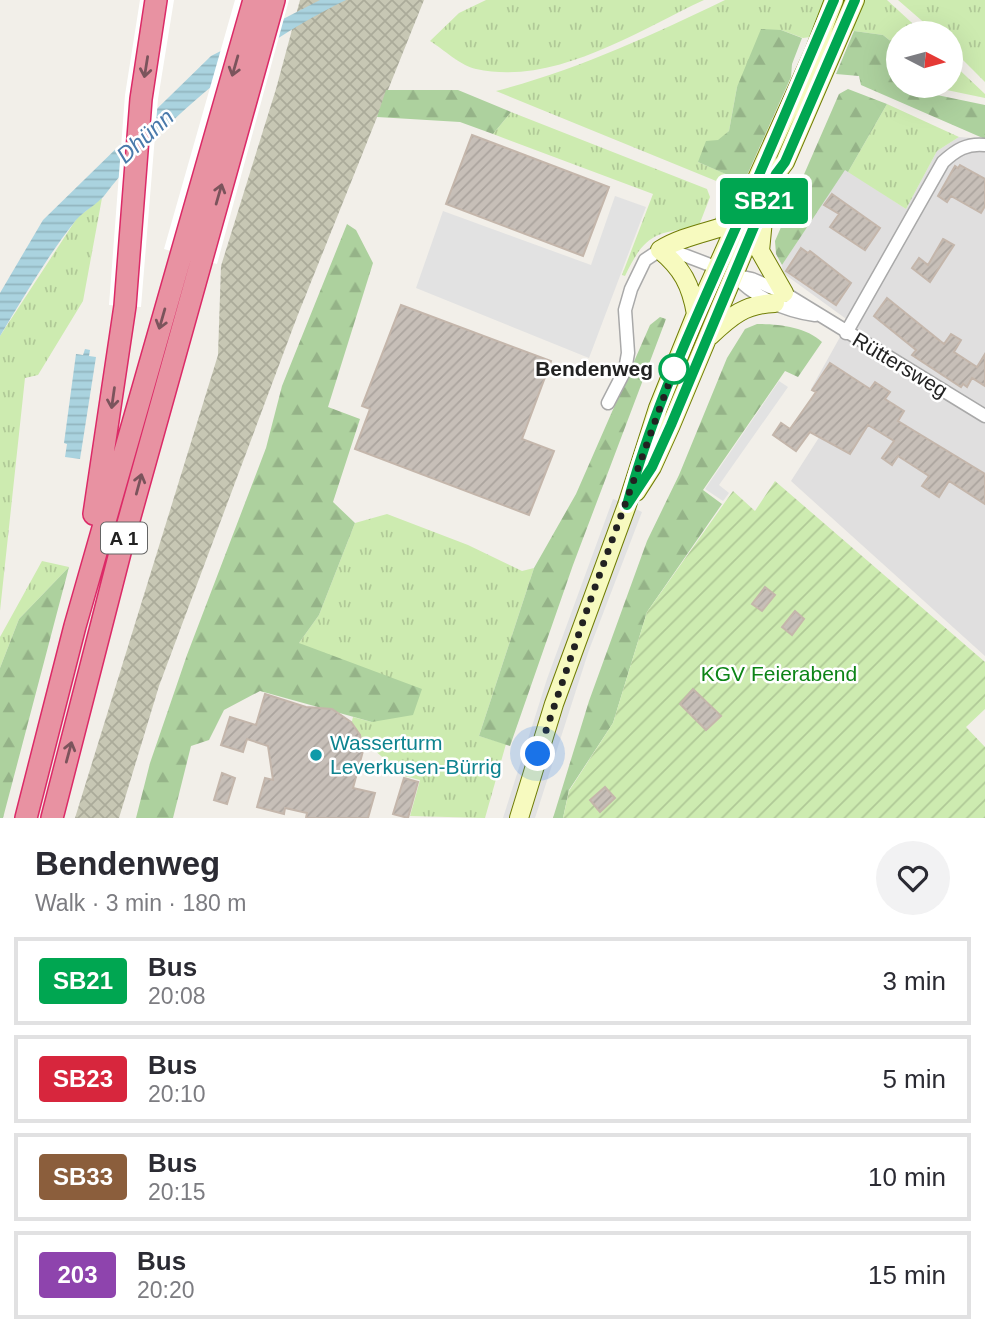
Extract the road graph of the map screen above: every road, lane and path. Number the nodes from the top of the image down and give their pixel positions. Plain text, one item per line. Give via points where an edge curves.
1 (156, 0) edge
2 (254, 0) edge
3 (274, 0) edge
4 (834, 0) edge
5 (855, 0) edge
6 (822, 55) junction
7 (985, 145) edge
8 (785, 162) junction
9 (739, 222) junction
10 (660, 250) junction
11 (190, 256) junction
12 (725, 272) junction
13 (780, 298) junction
14 (696, 314) junction
15 (846, 333) junction
16 (705, 341) junction
17 (608, 403) dead end
18 (985, 416) edge
19 (627, 505) junction
20 (75, 626) junction
21 (26, 818) edge
22 (52, 818) edge
23 (519, 818) edge

1 -> 20 highway via 141,99 125,306
2 -> 11 highway, A 1
11 -> 3 highway, A 1
4 - 6 main road
5 - 6 main road
6 - 8 main road
6 - 9 main road
7 - 15 street via 955,150 943,162
8 - 12 main road
8 - 13 main road via 759,241
9 - 10 main road via 679,238
9 - 12 main road
10 - 12 street, Rüttersweg
10 - 14 main road via 677,264 688,282
10 - 17 street via 645,260 631,289 625,310 625,370
11 -> 20 highway, A 1
22 -> 11 highway, A 1
12 - 13 street, Rüttersweg via 752,279
12 - 14 main road
12 - 16 main road
13 - 15 street, Rüttersweg via 799,313 815,315
13 - 16 main road via 732,314
14 - 19 main road via 637,467
15 - 18 street, Rüttersweg
16 - 19 main road via 652,467
19 - 23 main road via 584,616
20 - 21 highway, A 1

